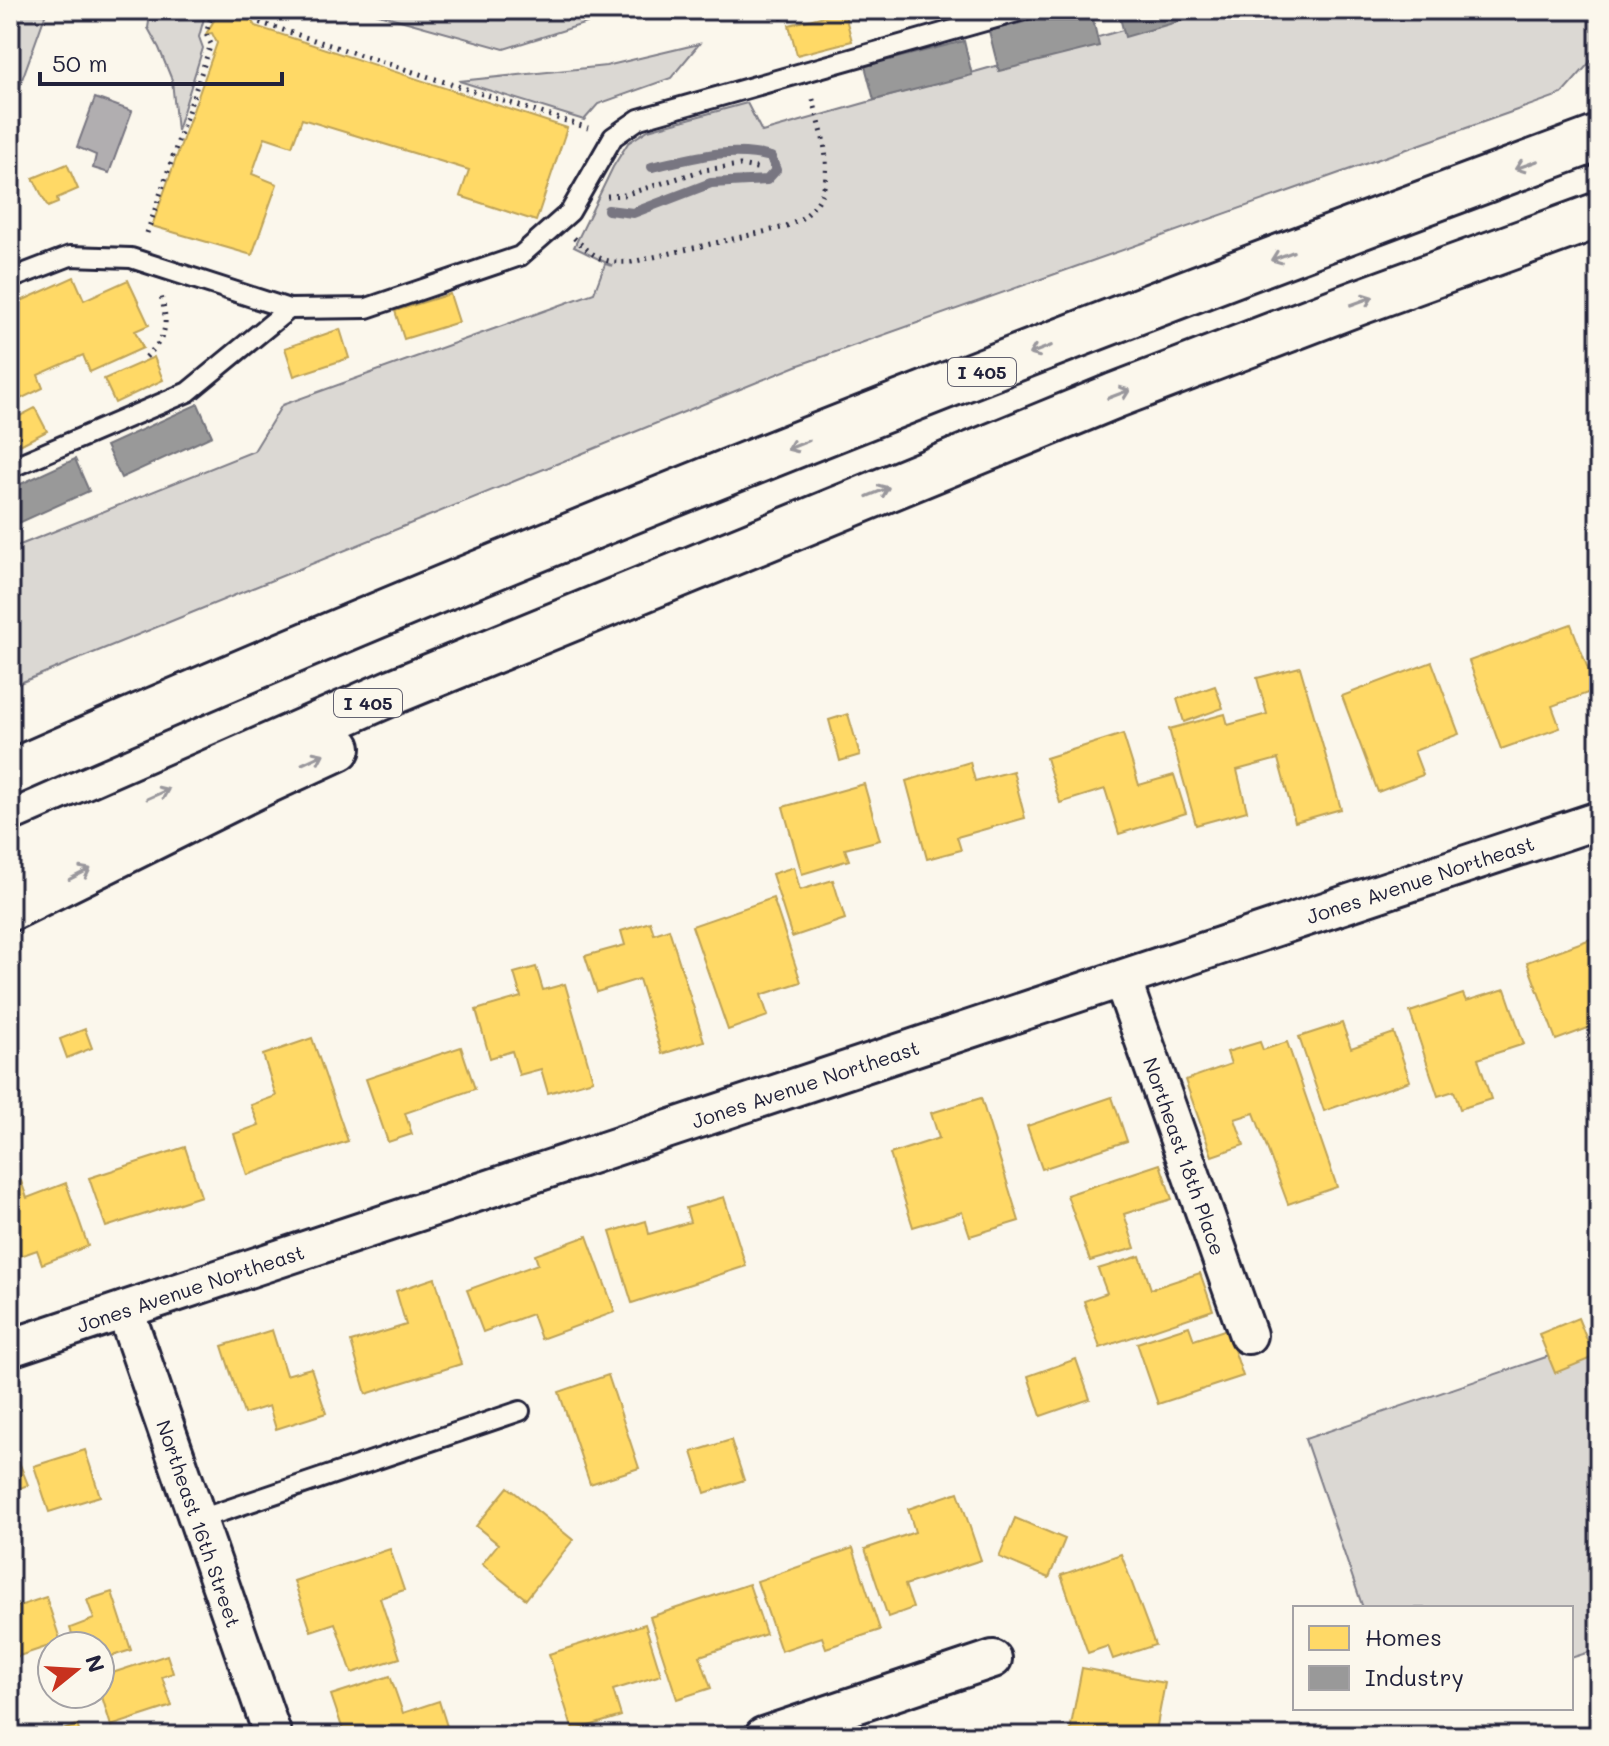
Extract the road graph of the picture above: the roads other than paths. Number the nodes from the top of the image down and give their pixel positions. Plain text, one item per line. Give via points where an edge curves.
1 (1024, 10) edge
2 (1599, 138) edge
3 (1599, 215) edge
4 (10, 279) edge
5 (289, 309) junction
6 (10, 468) edge
7 (728, 553) junction
8 (371, 618) junction
9 (10, 745) edge
10 (10, 773) edge
11 (1599, 820) edge
12 (10, 860) edge
13 (10, 908) edge
14 (1122, 979) junction
15 (125, 1310) junction
16 (1248, 1335) dead end
17 (10, 1348) edge
18 (520, 1411) dead end
19 (197, 1520) junction
20 (993, 1659) dead end
21 (273, 1736) edge
22 (763, 1736) edge

1 - 5 lane via 639,119 613,137 570,212 520,256 367,308
2 -> 8 highway, I 405 via 864,418
7 -> 3 highway, I 405 via 1114,396
4 - 5 lane via 70,256 131,258
5 - 6 lane via 188,392
12 -> 7 highway, I 405 via 395,691
13 -> 7 highway
8 - 9 highway
8 - 10 highway, I 405
11 - 14 street, Jones Avenue Northeast
14 - 15 street, Jones Avenue Northeast
14 - 16 street, Northeast 18th Place
15 - 17 street, Jones Avenue Northeast
15 - 19 street, Northeast 16th Street
18 - 19 lane
19 - 21 street, Northeast 16th Street
20 - 22 street

